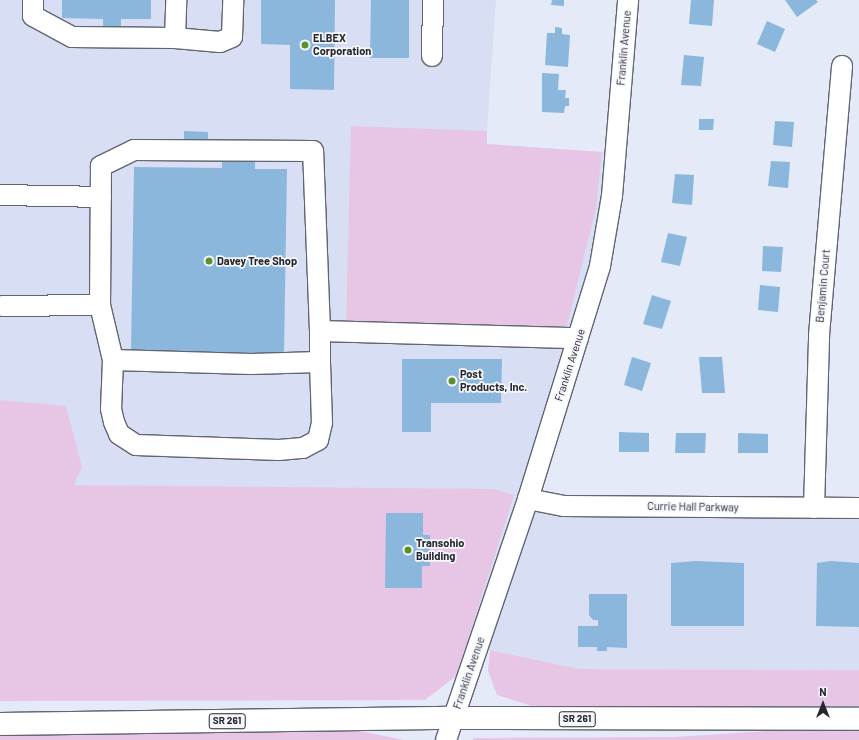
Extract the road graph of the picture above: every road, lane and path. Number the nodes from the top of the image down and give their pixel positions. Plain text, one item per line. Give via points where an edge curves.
1 (33, 0) edge
2 (176, 0) edge
3 (232, 0) edge
4 (433, 0) edge
5 (628, 0) edge
6 (175, 38) junction
7 (432, 56) dead end
8 (842, 66) dead end
9 (0, 195) edge
10 (101, 197) junction
11 (100, 305) junction
12 (2, 306) dead end
13 (320, 331) junction
14 (578, 338) junction
15 (113, 360) junction
16 (320, 362) junction
17 (528, 499) junction
18 (814, 508) junction
19 (859, 508) edge
20 (453, 718) junction
21 (859, 719) edge
22 (0, 724) edge
23 (446, 740) edge

1 - 6 street via 33,16 72,37
2 - 6 street
3 - 6 street via 232,37 220,42
4 - 7 street
5 - 14 street, Franklin Avenue via 606,237
8 - 18 street, Benjamin Court via 819,335
9 - 10 street
10 - 11 street
10 - 13 street via 102,166 134,150 313,151
11 - 12 street
11 - 15 street
13 - 14 street
13 - 16 street
14 - 17 street, Franklin Avenue
15 - 16 street via 251,364
15 - 16 street via 111,409 114,422 119,434 136,445 279,450 303,448 318,440 322,423
17 - 18 street, Currie Hall Parkway via 564,506
17 - 20 street, Franklin Avenue
18 - 19 street, Currie Hall Parkway
20 - 21 main road, SR 261
20 - 22 main road, SR 261
20 - 23 street, Franklin Avenue

